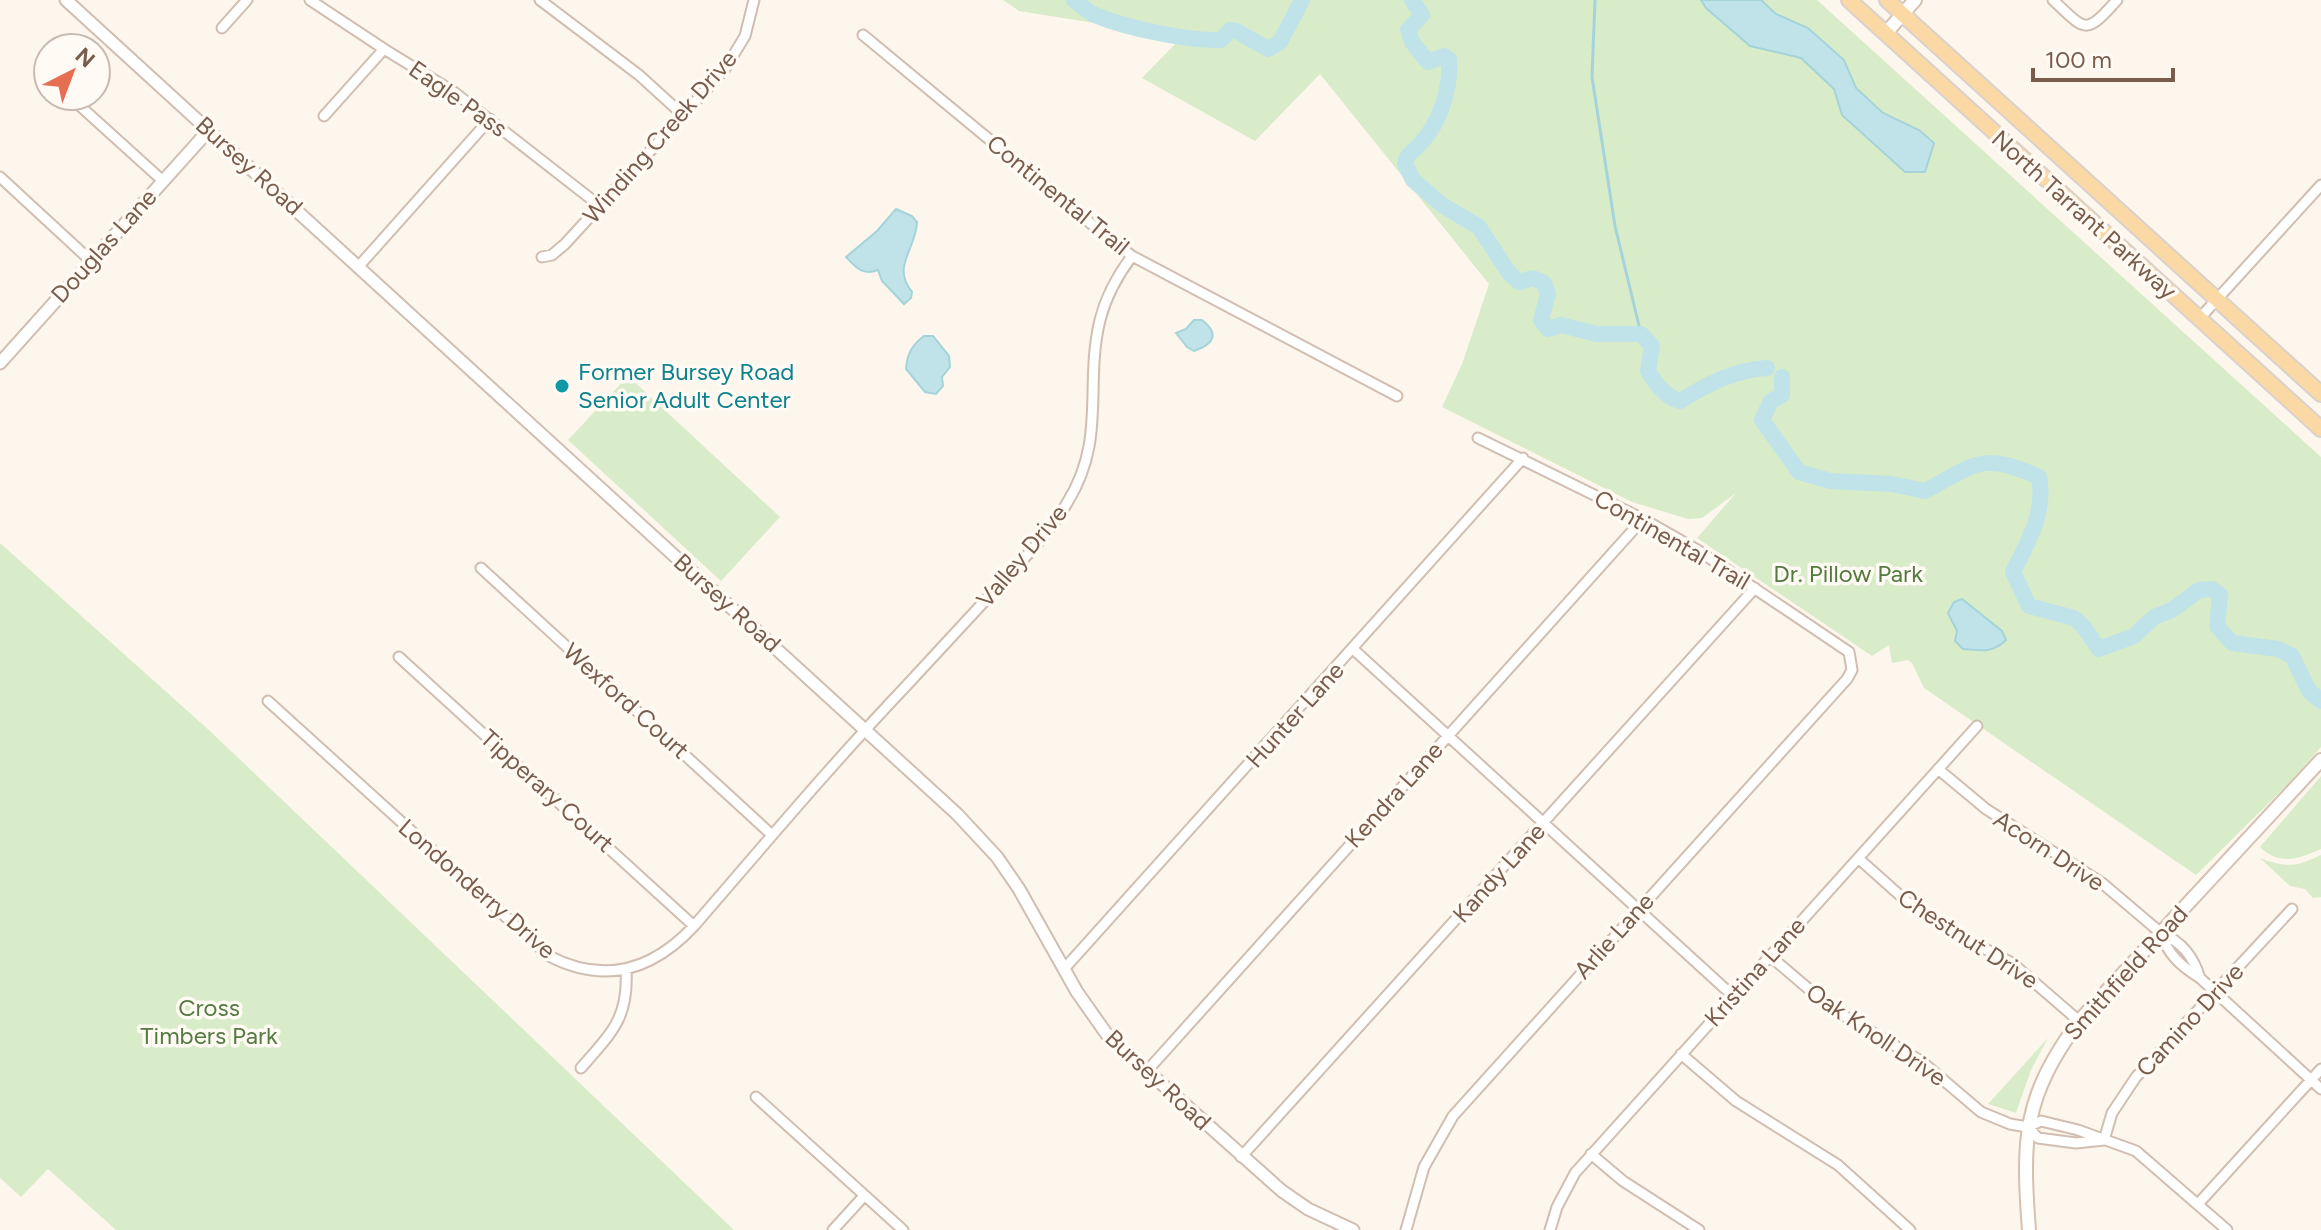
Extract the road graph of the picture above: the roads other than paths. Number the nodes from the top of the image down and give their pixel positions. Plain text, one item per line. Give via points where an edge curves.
1 (66, 0) edge
2 (247, 0) edge
3 (310, 0) edge
4 (540, 0) edge
5 (754, 0) edge
6 (1849, 0) edge
7 (1887, 0) edge
8 (1915, 0) edge
9 (2053, 0) edge
10 (2117, 0) edge
11 (1903, 15) junction
12 (222, 28) dead end
13 (1886, 33) junction
14 (863, 35) dead end
15 (384, 49) junction
16 (87, 112) edge
17 (683, 115) junction
18 (324, 116) dead end
19 (490, 119) junction
20 (209, 130) junction
21 (2073, 168) junction
22 (0, 177) edge
23 (163, 181) junction
24 (2321, 185) edge
25 (2054, 189) junction
26 (600, 206) junction
27 (1132, 256) junction
28 (542, 257) dead end
29 (91, 261) junction
30 (359, 266) junction
31 (2216, 301) junction
32 (2199, 319) junction
33 (0, 363) edge
34 (2321, 394) edge
35 (1397, 396) dead end
36 (2321, 429) edge
37 (1478, 438) dead end
38 (1523, 458) junction
39 (1643, 519) junction
40 (481, 568) dead end
41 (1755, 588) junction
42 (1353, 649) junction
43 (399, 657) dead end
44 (1853, 662) joint
45 (268, 701) dead end
46 (1977, 726) dead end
47 (865, 730) junction
48 (1448, 735) junction
49 (2321, 760) edge
50 (1938, 769) junction
51 (1544, 823) junction
52 (772, 835) junction
53 (1858, 858) junction
54 (1638, 909) junction
55 (2292, 909) dead end
56 (694, 926) junction
57 (2161, 933) junction
58 (1770, 956) junction
59 (626, 969) junction
60 (1064, 969) junction
61 (2214, 993) junction
62 (1733, 996) junction
63 (2079, 1021) junction
64 (1681, 1054) junction
65 (581, 1068) dead end
66 (2321, 1069) edge
67 (1146, 1072) junction
68 (2311, 1080) junction
69 (2321, 1089) edge
70 (756, 1097) dead end
71 (2028, 1127) junction
72 (2104, 1140) junction
73 (1591, 1154) junction
74 (1241, 1157) junction
75 (864, 1196) junction
76 (2198, 1204) junction
77 (833, 1230) edge
78 (903, 1230) edge
79 (1353, 1230) edge
80 (1406, 1230) edge
81 (1550, 1230) edge
82 (1699, 1230) edge
83 (1910, 1230) edge
84 (2029, 1230) edge
85 (2227, 1230) edge

1 - 20 street, Bursey Road
2 - 12 street
3 - 15 street, Eagle Pass
4 - 17 street
5 - 17 street, Winding Creek Drive via 738,51
6 - 13 main road, North Tarrant Parkway
7 - 11 main road, North Tarrant Parkway
8 - 11 main road
9 - 10 street via 2083,25 2097,23
11 - 13 main road
11 - 21 main road, North Tarrant Parkway
13 - 25 main road, North Tarrant Parkway
14 - 27 street, Continental Trail
15 - 18 street
15 - 19 street, Eagle Pass
16 - 23 street
17 - 26 street, Winding Creek Drive
19 - 26 street, Eagle Pass
19 - 30 street
20 - 23 street, Douglas Lane
20 - 30 street, Bursey Road
21 - 25 main road
21 - 31 main road, North Tarrant Parkway
22 - 29 street
23 - 29 street, Douglas Lane
24 - 31 street
25 - 32 main road, North Tarrant Parkway
26 - 28 street, Winding Creek Drive via 565,244
27 - 35 street, Continental Trail
27 - 47 street, Valley Drive via 1112,287 1099,323 1092,436 1069,501 1041,539
29 - 33 street, Douglas Lane
30 - 47 street, Bursey Road
31 - 32 street
31 - 34 main road, North Tarrant Parkway
32 - 36 main road, North Tarrant Parkway
37 - 38 street, Continental Trail
38 - 39 street, Continental Trail
38 - 42 street, Hunter Lane
39 - 41 street, Continental Trail
39 - 48 street, Kendra Lane
40 - 52 street, Wexford Court
41 - 44 street, Continental Trail via 1849,652
41 - 51 street, Kandy Lane
42 - 48 street
42 - 60 street, Hunter Lane
43 - 56 street, Tipperary Court
44 - 54 street, Arlie Lane via 1847,679
45 - 59 street, Londonderry Drive via 536,947 575,967
46 - 50 street, Kristina Lane
47 - 52 street, Londonderry Drive
47 - 60 street, Bursey Road via 997,857 1034,911
48 - 51 street
48 - 67 street, Kendra Lane
49 - 57 main road, Smithfield Road
50 - 53 street, Kristina Lane
50 - 57 street, Acorn Drive via 1986,809 2102,883
51 - 54 street
51 - 74 street, Kandy Lane
52 - 56 street, Londonderry Drive
53 - 58 street, Kristina Lane
53 - 63 street, Chestnut Drive via 1913,907 2012,963
54 - 62 street
54 - 80 street, Arlie Lane via 1453,1116 1424,1167
55 - 61 street, Camino Drive
56 - 59 street, Londonderry Drive via 659,957
57 - 61 street, Acorn Drive via 2167,951
57 - 63 main road, Smithfield Road
58 - 62 street, Kristina Lane
58 - 71 street, Oak Knoll Drive via 1822,1002 1921,1061 1981,1112
59 - 65 street via 626,1006
60 - 67 street, Bursey Road via 1108,1036
61 - 68 street, Acorn Drive
61 - 72 street, Camino Drive via 2123,1095
62 - 64 street, Kristina Lane
63 - 71 main road, Smithfield Road via 2048,1066
64 - 73 street, Kristina Lane
64 - 83 street via 1736,1101 1838,1165
66 - 68 street
67 - 74 street, Bursey Road
68 - 69 street, Acorn Drive
68 - 76 street
70 - 75 street
71 - 72 street, Oak Knoll Drive via 2041,1121
71 - 72 street, Oak Knoll Drive via 2038,1138
71 - 84 main road, Smithfield Road
72 - 76 street, Oak Knoll Drive via 2136,1151
73 - 81 street, Kristina Lane via 1565,1191
73 - 82 street
74 - 79 street, Bursey Road via 1308,1209
75 - 77 street
75 - 78 street
76 - 85 street, Oak Knoll Drive

